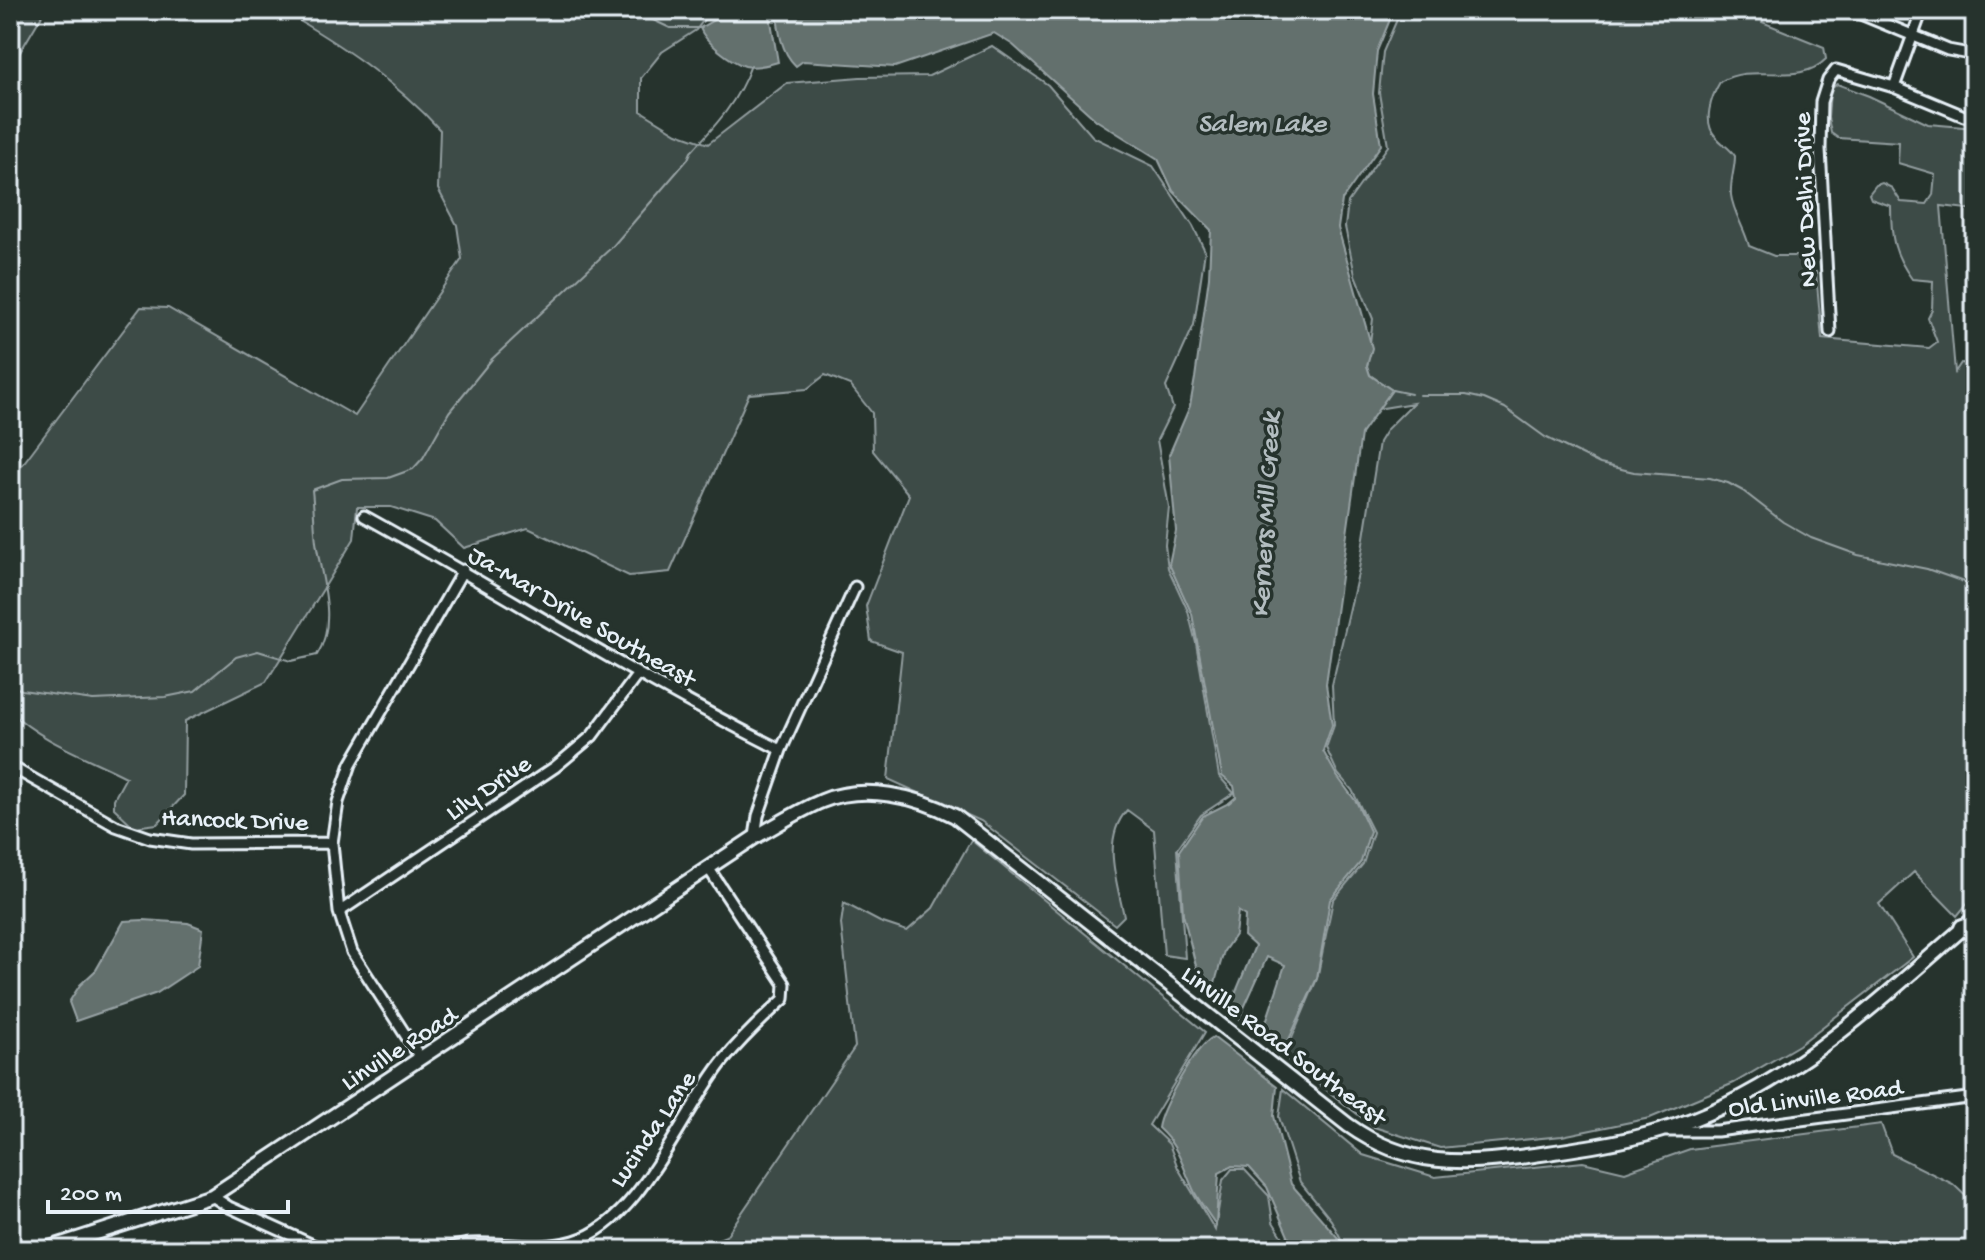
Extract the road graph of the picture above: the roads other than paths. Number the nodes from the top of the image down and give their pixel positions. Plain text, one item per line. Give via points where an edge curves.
1 (1851, 10) edge
2 (1922, 10) edge
3 (1913, 35) junction
4 (1975, 55) edge
5 (1894, 87) junction
6 (1975, 117) edge
7 (1975, 267) edge
8 (1975, 314) edge
9 (1830, 332) dead end
10 (364, 516) dead end
11 (463, 570) junction
12 (855, 587) dead end
13 (638, 674) junction
14 (781, 750) junction
15 (10, 766) edge
16 (755, 837) junction
17 (332, 843) junction
18 (709, 869) junction
19 (339, 912) junction
20 (1971, 924) edge
21 (421, 1059) junction
22 (1975, 1097) edge
23 (1659, 1131) junction
24 (212, 1196) junction
25 (43, 1250) edge
26 (324, 1250) edge
27 (439, 1250) edge

1 - 3 street
2 - 3 street
3 - 4 street
3 - 5 street
5 - 6 street
5 - 9 street, New Delhi Drive via 1836,70 1821,102
7 - 8 street
10 - 11 street, Ja-Mar Drive Southeast
11 - 13 street, Ja-Mar Drive Southeast
11 - 17 street via 351,764
12 - 14 street
13 - 14 street, Ja-Mar Drive Southeast
13 - 19 street, Lily Drive via 592,736 555,767
14 - 16 street
15 - 17 street, Hancock Drive via 116,826 150,838 191,844
16 - 18 main road, Linville Road
16 - 23 main road, Linville Road Southeast via 814,805 849,795 896,796 942,809 1348,1125 1397,1152 1436,1161 1479,1161
17 - 19 street
18 - 21 main road, Linville Road
18 - 27 street, Lucinda Lane via 785,984 784,999 724,1061 643,1186 616,1218 576,1241 542,1247 468,1244
19 - 21 street via 352,952
20 - 23 main road, Linville Road Southeast via 1804,1060 1749,1094
21 - 24 main road, Linville Road
22 - 23 street, Old Linville Road via 1717,1131
24 - 25 main road, Linville Road
24 - 26 street

